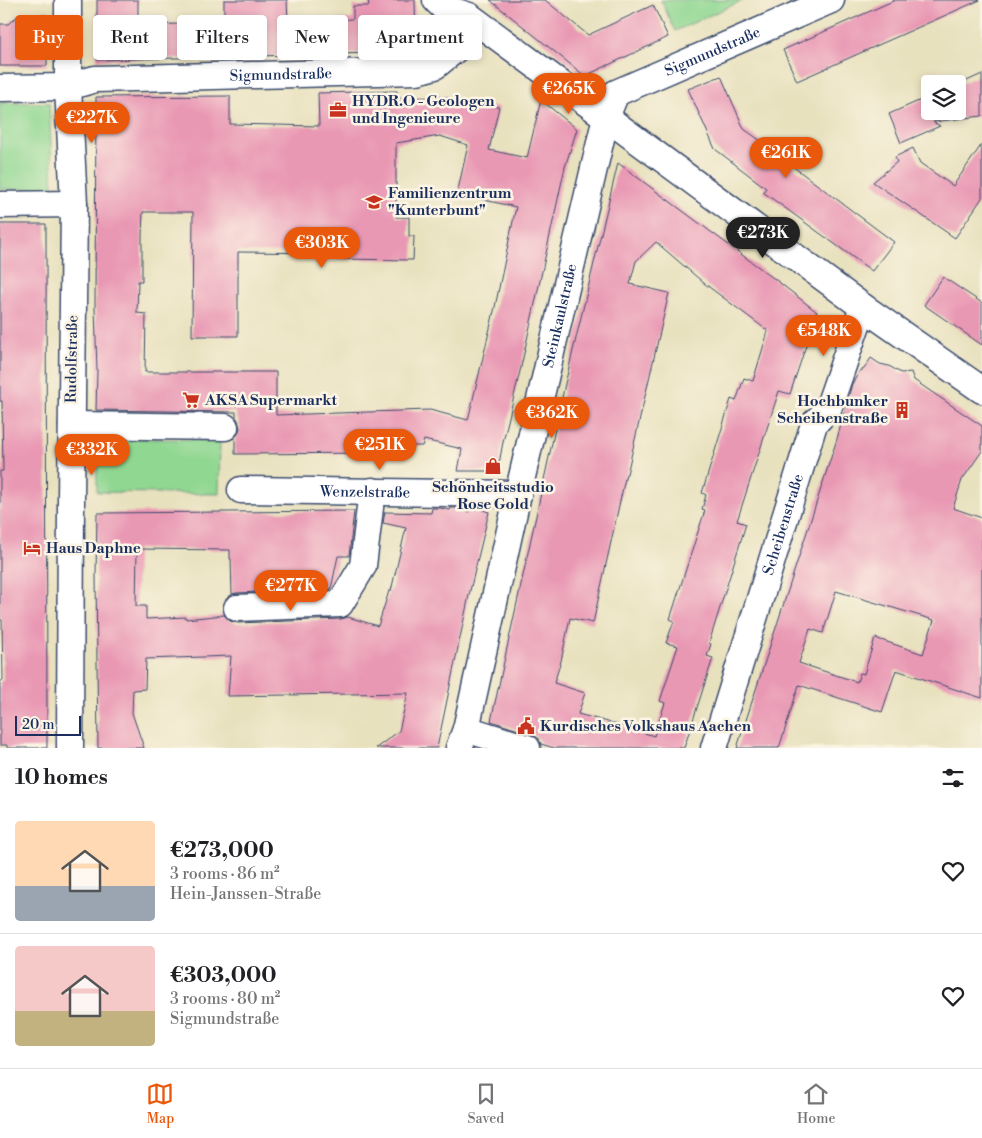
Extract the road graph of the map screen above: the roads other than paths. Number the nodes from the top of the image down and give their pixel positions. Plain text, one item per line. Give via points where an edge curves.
1 (68, 0) edge
2 (436, 0) edge
3 (832, 0) edge
4 (469, 13) edge
5 (68, 87) junction
6 (0, 88) edge
7 (606, 117) junction
8 (74, 204) junction
9 (0, 205) edge
10 (863, 307) junction
11 (982, 390) edge
12 (72, 424) junction
13 (225, 427) dead end
14 (241, 490) dead end
15 (372, 491) junction
16 (518, 494) junction
17 (237, 608) dead end
18 (462, 738) edge
19 (716, 742) edge
20 (70, 748) edge
21 (527, 748) edge

1 - 5 street, Rudolfstraße
2 - 4 street via 444,8
3 - 7 street, Sigmundstraße via 616,93
4 - 5 street, Sigmundstraße via 456,49 435,66 417,71 95,79
4 - 7 street
5 - 6 street, Sigmundstraße
5 - 8 street, Rudolfstraße
7 - 10 street
7 - 16 street, Steinkaulstraße
8 - 9 street
8 - 12 street, Rudolfstraße
10 - 11 street
10 - 19 street, Scheibenstraße via 828,409 814,424
12 - 13 street
12 - 20 street, Rudolfstraße
14 - 15 street, Wenzelstraße
15 - 16 street, Wenzelstraße
15 - 17 street via 363,566 340,604
16 - 18 street, Steinkaulstraße
18 - 21 street

